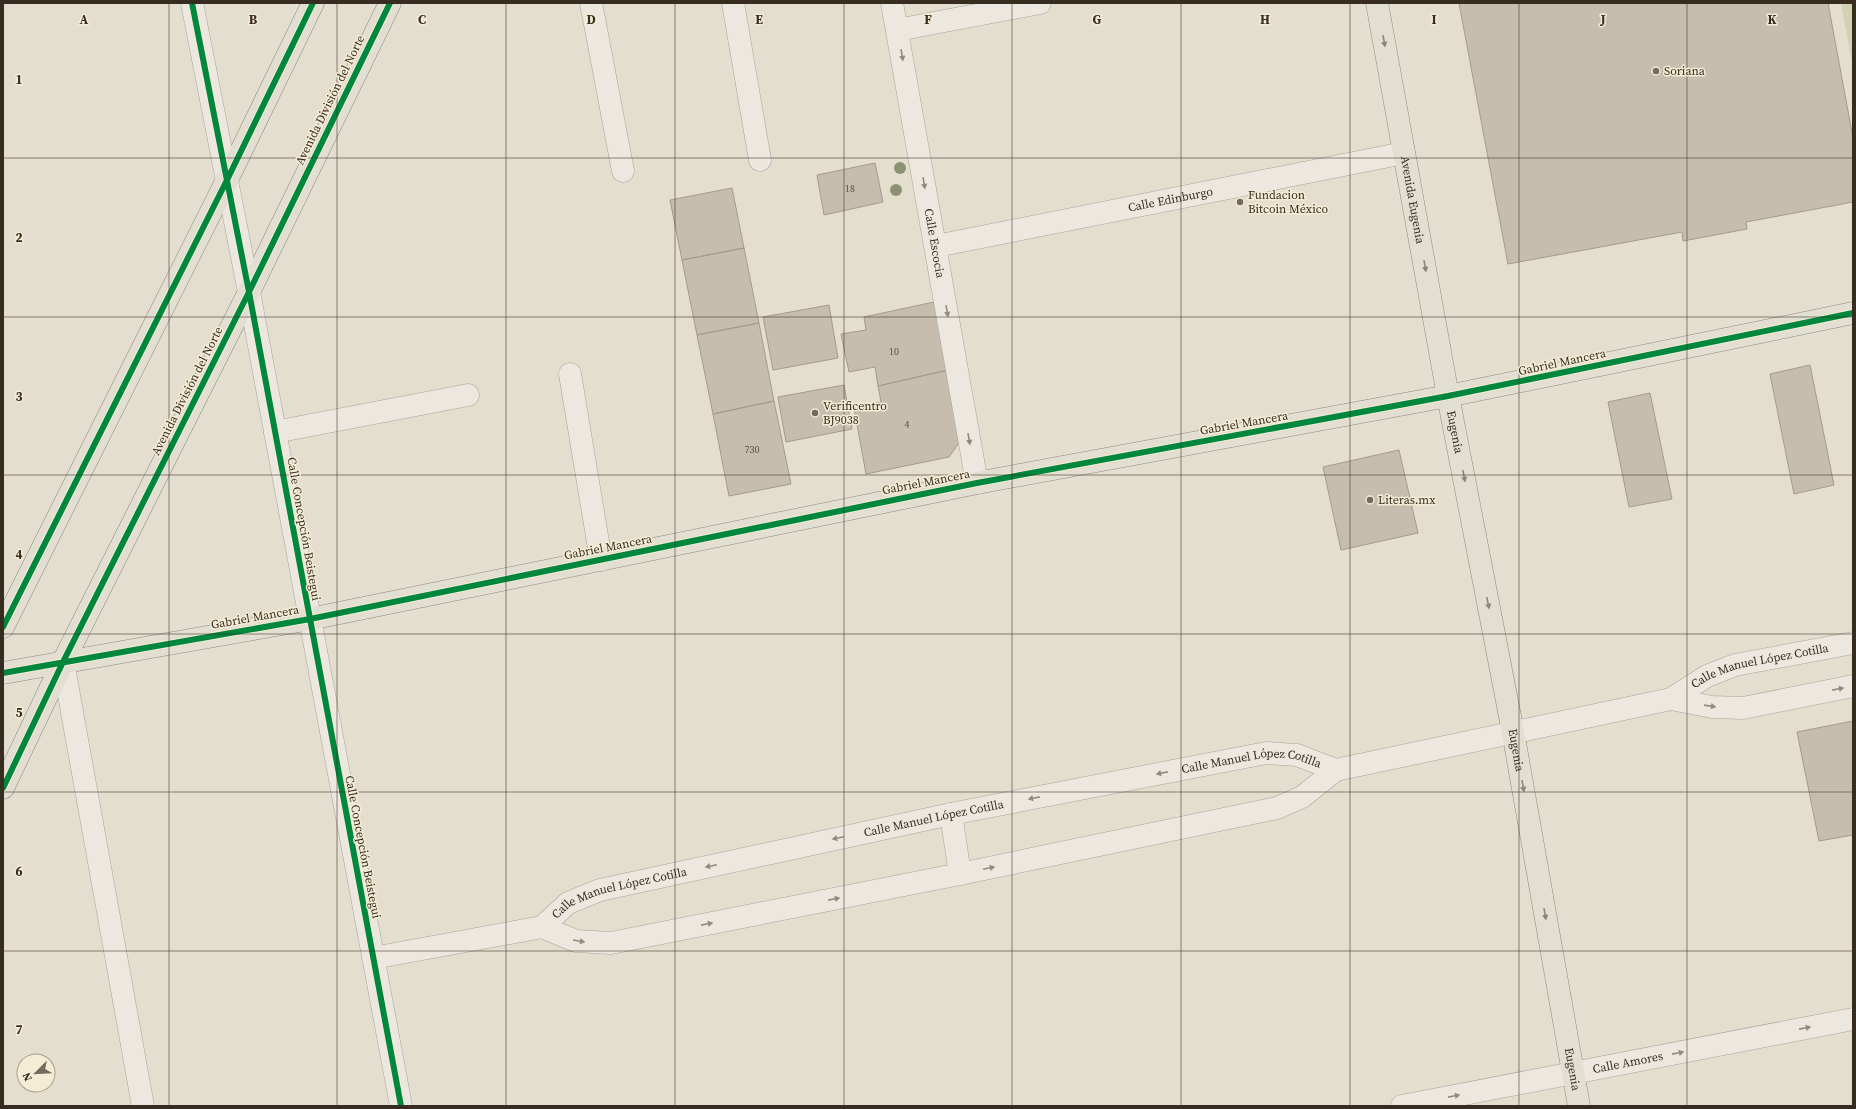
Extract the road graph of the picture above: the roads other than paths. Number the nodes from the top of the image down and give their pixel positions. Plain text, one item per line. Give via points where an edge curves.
1 (192, 3) edge
2 (313, 3) edge
3 (390, 3) edge
4 (591, 3) edge
5 (733, 3) edge
6 (892, 3) edge
7 (1040, 3) edge
8 (1377, 3) edge
9 (897, 30) junction
10 (1404, 153) junction
11 (760, 160) dead end
12 (623, 171) dead end
13 (227, 180) junction
14 (936, 246) junction
15 (249, 292) junction
16 (1853, 313) edge
17 (570, 374) dead end
18 (468, 395) dead end
19 (1448, 396) junction
20 (275, 432) junction
21 (977, 483) junction
22 (601, 560) junction
23 (310, 618) junction
24 (3, 627) edge
25 (1853, 643) edge
26 (64, 662) junction
27 (3, 673) edge
28 (1853, 686) edge
29 (1671, 699) junction
30 (1513, 732) junction
31 (1336, 770) junction
32 (3, 788) edge
33 (950, 814) junction
34 (960, 874) junction
35 (542, 927) junction
36 (373, 958) junction
37 (1853, 1019) edge
38 (1573, 1073) junction
39 (143, 1106) edge
40 (401, 1106) edge
41 (1402, 1106) edge
42 (1579, 1106) edge

1 - 13 street, Calle Concepción Beistegui
2 - 13 main road
3 - 15 main road, Avenida División del Norte
4 - 12 street
5 - 11 street
6 - 9 street, Calle Escocia
7 - 9 street
8 -> 10 main road, Avenida Eugenia
9 -> 14 street, Calle Escocia
10 - 14 street, Calle Edinburgo
10 -> 19 main road, Avenida Eugenia
13 - 15 street, Calle Concepción Beistegui
13 - 24 main road
14 -> 21 street, Calle Escocia
15 - 20 street, Calle Concepción Beistegui
15 - 26 main road, Avenida División del Norte
16 - 19 main road, Gabriel Mancera
17 - 22 street
18 - 20 street
19 - 21 main road, Gabriel Mancera
19 -> 30 main road, Eugenia
20 - 23 street, Calle Concepción Beistegui
21 - 22 main road, Gabriel Mancera
22 - 23 main road, Gabriel Mancera
23 - 26 main road, Gabriel Mancera
23 - 36 street, Calle Concepción Beistegui
25 - 29 street, Calle Manuel López Cotilla via 1735,665 1707,676
26 - 27 main road, Gabriel Mancera
26 - 32 main road, Avenida División del Norte
26 - 39 street
29 -> 28 street, Calle Manuel López Cotilla via 1712,707 1742,708
29 - 30 street, Calle Manuel López Cotilla
30 - 31 street, Calle Manuel López Cotilla
30 -> 38 main road, Eugenia
31 -> 33 street, Calle Manuel López Cotilla via 1296,755 1266,753
34 -> 31 street, Calle Manuel López Cotilla via 1277,808 1302,797
33 - 34 street
33 -> 35 street, Calle Manuel López Cotilla via 600,890 568,903
35 -> 34 street, Calle Manuel López Cotilla via 576,941 611,943
35 - 36 street, Calle Manuel López Cotilla
36 - 40 street, Calle Concepción Beistegui
38 -> 37 street, Calle Amores
41 -> 38 street, Calle Amores
38 - 42 main road, Eugenia

